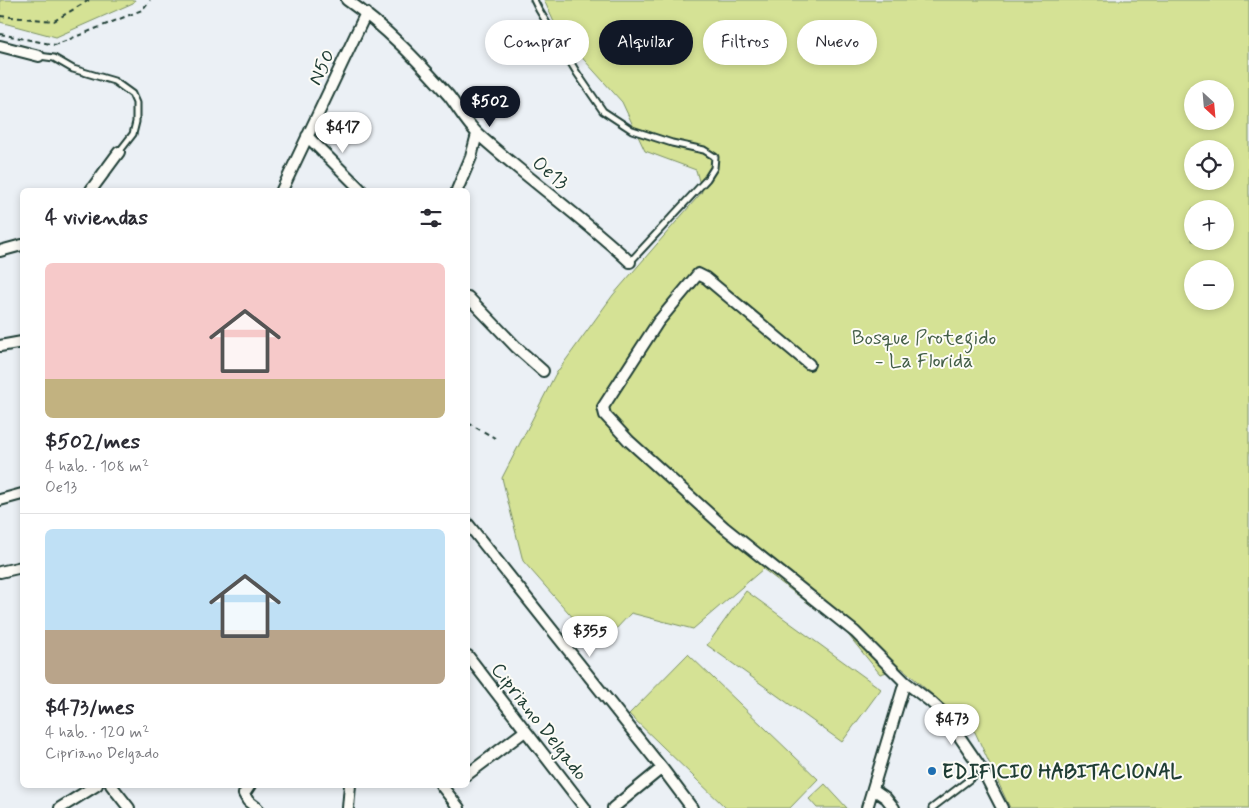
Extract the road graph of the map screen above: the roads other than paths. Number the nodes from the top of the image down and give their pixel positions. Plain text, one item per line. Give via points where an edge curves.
1 (348, 0) edge
2 (534, 0) edge
3 (366, 13) junction
4 (0, 46) edge
5 (39, 56) joint
6 (477, 134) junction
7 (307, 136) junction
8 (119, 152) joint
9 (92, 188) edge
10 (283, 188) edge
11 (359, 188) edge
12 (457, 188) edge
13 (20, 246) edge
14 (0, 251) edge
15 (630, 262) joint
16 (470, 299) edge
17 (20, 342) edge
18 (0, 346) edge
19 (809, 364) dead end
20 (543, 371) dead end
21 (20, 495) edge
22 (0, 500) edge
23 (470, 527) edge
24 (20, 567) edge
25 (0, 572) edge
26 (470, 659) edge
27 (904, 682) junction
28 (525, 730) junction
29 (662, 768) junction
30 (470, 772) edge
31 (974, 776) dead end
32 (92, 788) edge
33 (113, 788) edge
34 (248, 788) edge
35 (350, 788) edge
36 (448, 788) edge
37 (873, 789) junction
38 (60, 808) edge
39 (129, 808) edge
40 (257, 808) edge
41 (348, 808) edge
42 (459, 808) edge
43 (585, 808) edge
44 (613, 808) edge
45 (692, 808) edge
46 (868, 808) edge
47 (894, 808) edge
48 (932, 808) edge
49 (1002, 808) edge

1 - 3 street, Oe13
2 - 15 lane via 603,111 632,130 704,150 715,157 714,168 707,179
3 - 6 street, Oe13 via 408,51
3 - 7 street, N50
4 - 5 street
5 - 8 lane via 54,58 73,69 114,81 132,94 136,103 136,122 133,134
6 - 12 street
6 - 15 street, Oe13
7 - 10 street, N50
7 - 11 street
8 - 9 street
13 - 14 street
16 - 20 street
17 - 18 street
19 - 27 street via 698,274 658,322 603,407 604,412 629,442 725,528 855,632
21 - 22 street
23 - 29 street
24 - 25 street
26 - 28 street, Cipriano Delgado
27 - 37 street
27 - 49 street via 944,714 983,771
28 - 30 street
28 - 43 street, Cipriano Delgado
29 - 44 street
29 - 45 street
31 - 48 lane
32 - 38 street
33 - 39 street
34 - 40 street via 244,794
35 - 41 street
36 - 42 street
37 - 46 street
37 - 47 street

